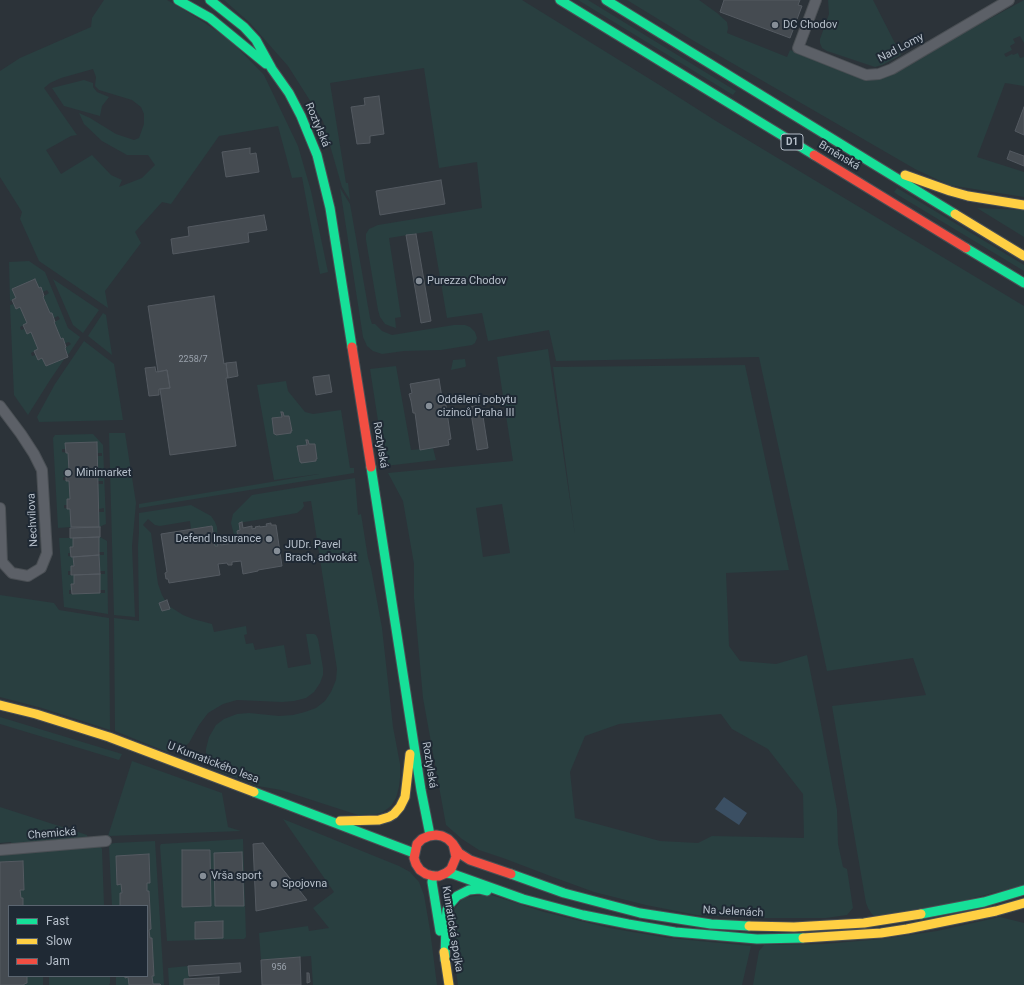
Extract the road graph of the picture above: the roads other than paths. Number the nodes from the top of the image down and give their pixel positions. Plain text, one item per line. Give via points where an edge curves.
1 (178, 0) edge
2 (210, 0) edge
3 (560, 0) edge
4 (606, 0) edge
5 (816, 0) edge
6 (1009, 0) edge
7 (272, 69) junction
8 (870, 162) junction
9 (1024, 205) edge
10 (1024, 256) edge
11 (1024, 283) edge
12 (0, 406) edge
13 (0, 508) edge
14 (0, 705) edge
15 (412, 736) junction
16 (333, 821) junction
17 (430, 835) junction
18 (106, 841) dead end
19 (453, 844) junction
20 (0, 850) edge
21 (414, 853) junction
22 (446, 873) junction
23 (433, 876) junction
24 (1024, 890) edge
25 (522, 899) junction
26 (1024, 903) edge
27 (445, 960) junction
28 (449, 985) edge

1 - 7 main road, Roztylská via 210,18
2 - 7 main road, Roztylská via 256,40
3 - 11 main road, Brněnská / D1
4 - 8 main road, Brněnská / D1
5 - 6 street, Nad Lomy via 798,48 866,74 879,74 892,69
7 - 15 main road, Roztylská via 289,93 306,127 317,155 330,208
8 - 9 main road via 962,194
8 - 10 main road, Brněnská / D1
12 - 13 street, Nechvílova via 21,434 42,470 47,553 42,568 28,576 12,574 2,562
14 - 16 main road, U Kunratického lesa via 109,737
15 - 16 main road via 405,797 397,811 379,820
15 - 17 main road, Roztylská
16 - 21 main road, U Kunratického lesa
17 - 19 main road, Na Jelenách via 442,836
17 - 21 main road via 422,839
18 - 20 street, Chemická
19 - 22 main road via 456,857 451,869
19 - 24 main road, Na Jelenách via 470,860 564,894 640,914 711,924 794,927 864,923 984,902
21 - 23 main road via 420,870
22 - 23 main road
22 - 25 main road
23 - 27 main road, Kunratická spojka
25 - 26 main road via 583,915 652,928 757,938 821,938 881,933 964,918
25 - 27 main road via 479,889 469,890 457,896 450,904 446,916
27 - 28 main road, Kunratická spojka

